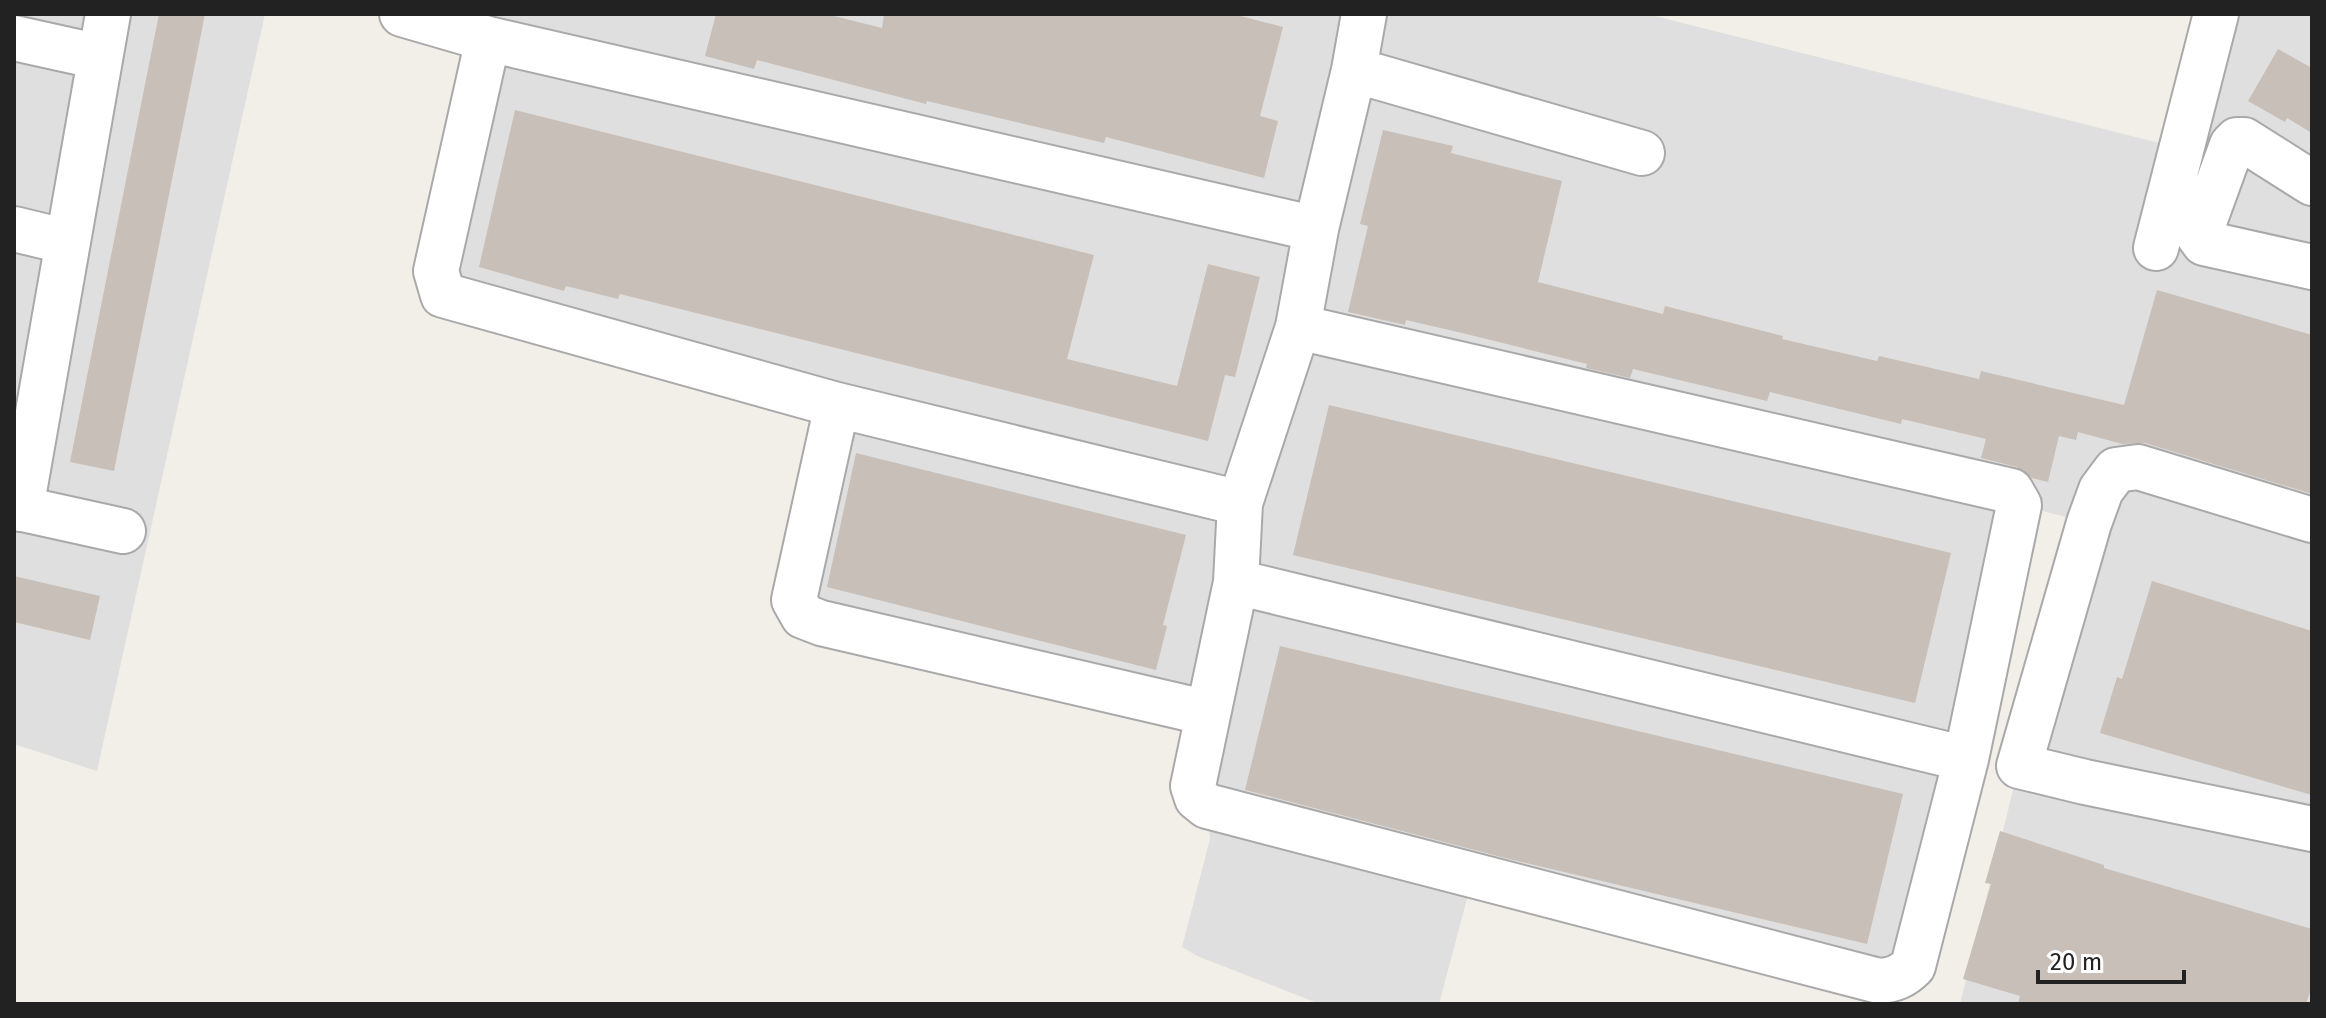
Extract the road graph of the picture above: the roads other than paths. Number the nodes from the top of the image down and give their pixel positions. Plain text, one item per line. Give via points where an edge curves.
1 (108, 14) edge
2 (402, 14) edge
3 (1364, 14) edge
4 (2216, 14) edge
5 (14, 38) edge
6 (488, 39) junction
7 (100, 57) junction
8 (1354, 70) junction
9 (1642, 153) dead end
10 (2312, 183) edge
11 (14, 229) edge
12 (1316, 229) junction
13 (68, 242) junction
14 (2156, 248) dead end
15 (2312, 267) edge
16 (1298, 327) junction
17 (837, 405) junction
18 (1240, 503) junction
19 (17, 508) edge
20 (2312, 520) edge
21 (123, 531) dead end
22 (1236, 582) junction
23 (1208, 713) junction
24 (1966, 759) junction
25 (2312, 829) edge

1 - 7 street
2 - 6 street
3 - 8 street
4 - 14 street
5 - 7 street
6 - 12 street
6 - 17 street via 436,271 443,295
7 - 13 street
8 - 9 street
8 - 12 street
10 - 15 street via 2237,140 2199,236 2204,243
11 - 13 street
12 - 16 street
13 - 19 street
16 - 18 street
16 - 24 street via 2011,491 2019,505
17 - 18 street
17 - 23 street via 794,600 803,616
18 - 22 street
19 - 21 street
20 - 25 street via 2138,467 2116,470 2101,490 2089,523 2019,766
22 - 23 street
22 - 24 street
23 - 24 street via 1193,786 1207,806 1879,981 1892,981 1913,966

